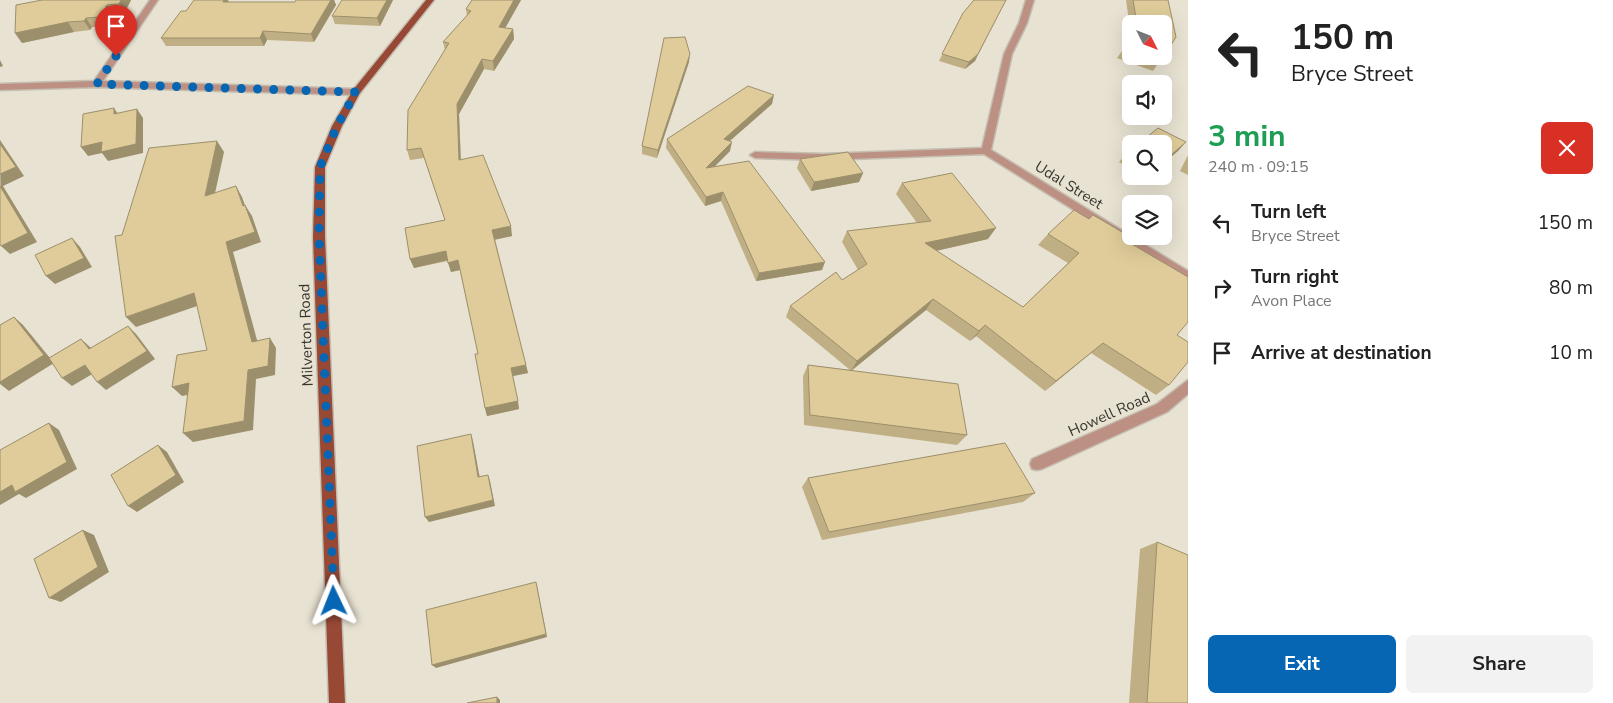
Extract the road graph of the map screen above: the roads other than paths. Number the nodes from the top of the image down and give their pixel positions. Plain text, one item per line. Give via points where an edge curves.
1 (154, 0) edge
2 (430, 0) edge
3 (1030, 0) edge
4 (97, 84) junction
5 (0, 87) edge
6 (356, 92) junction
7 (986, 151) junction
8 (755, 155) dead end
9 (1188, 277) edge
10 (1188, 386) edge
11 (1037, 464) dead end
12 (337, 703) edge

1 - 4 street
2 - 6 main road, Milverton Road
3 - 7 street via 1024,23 1008,54
4 - 5 street
4 - 6 street
6 - 12 main road, Milverton Road via 320,167 319,236
7 - 8 street via 823,157
7 - 9 street, Udal Street
10 - 11 street, Howell Road via 1162,408

